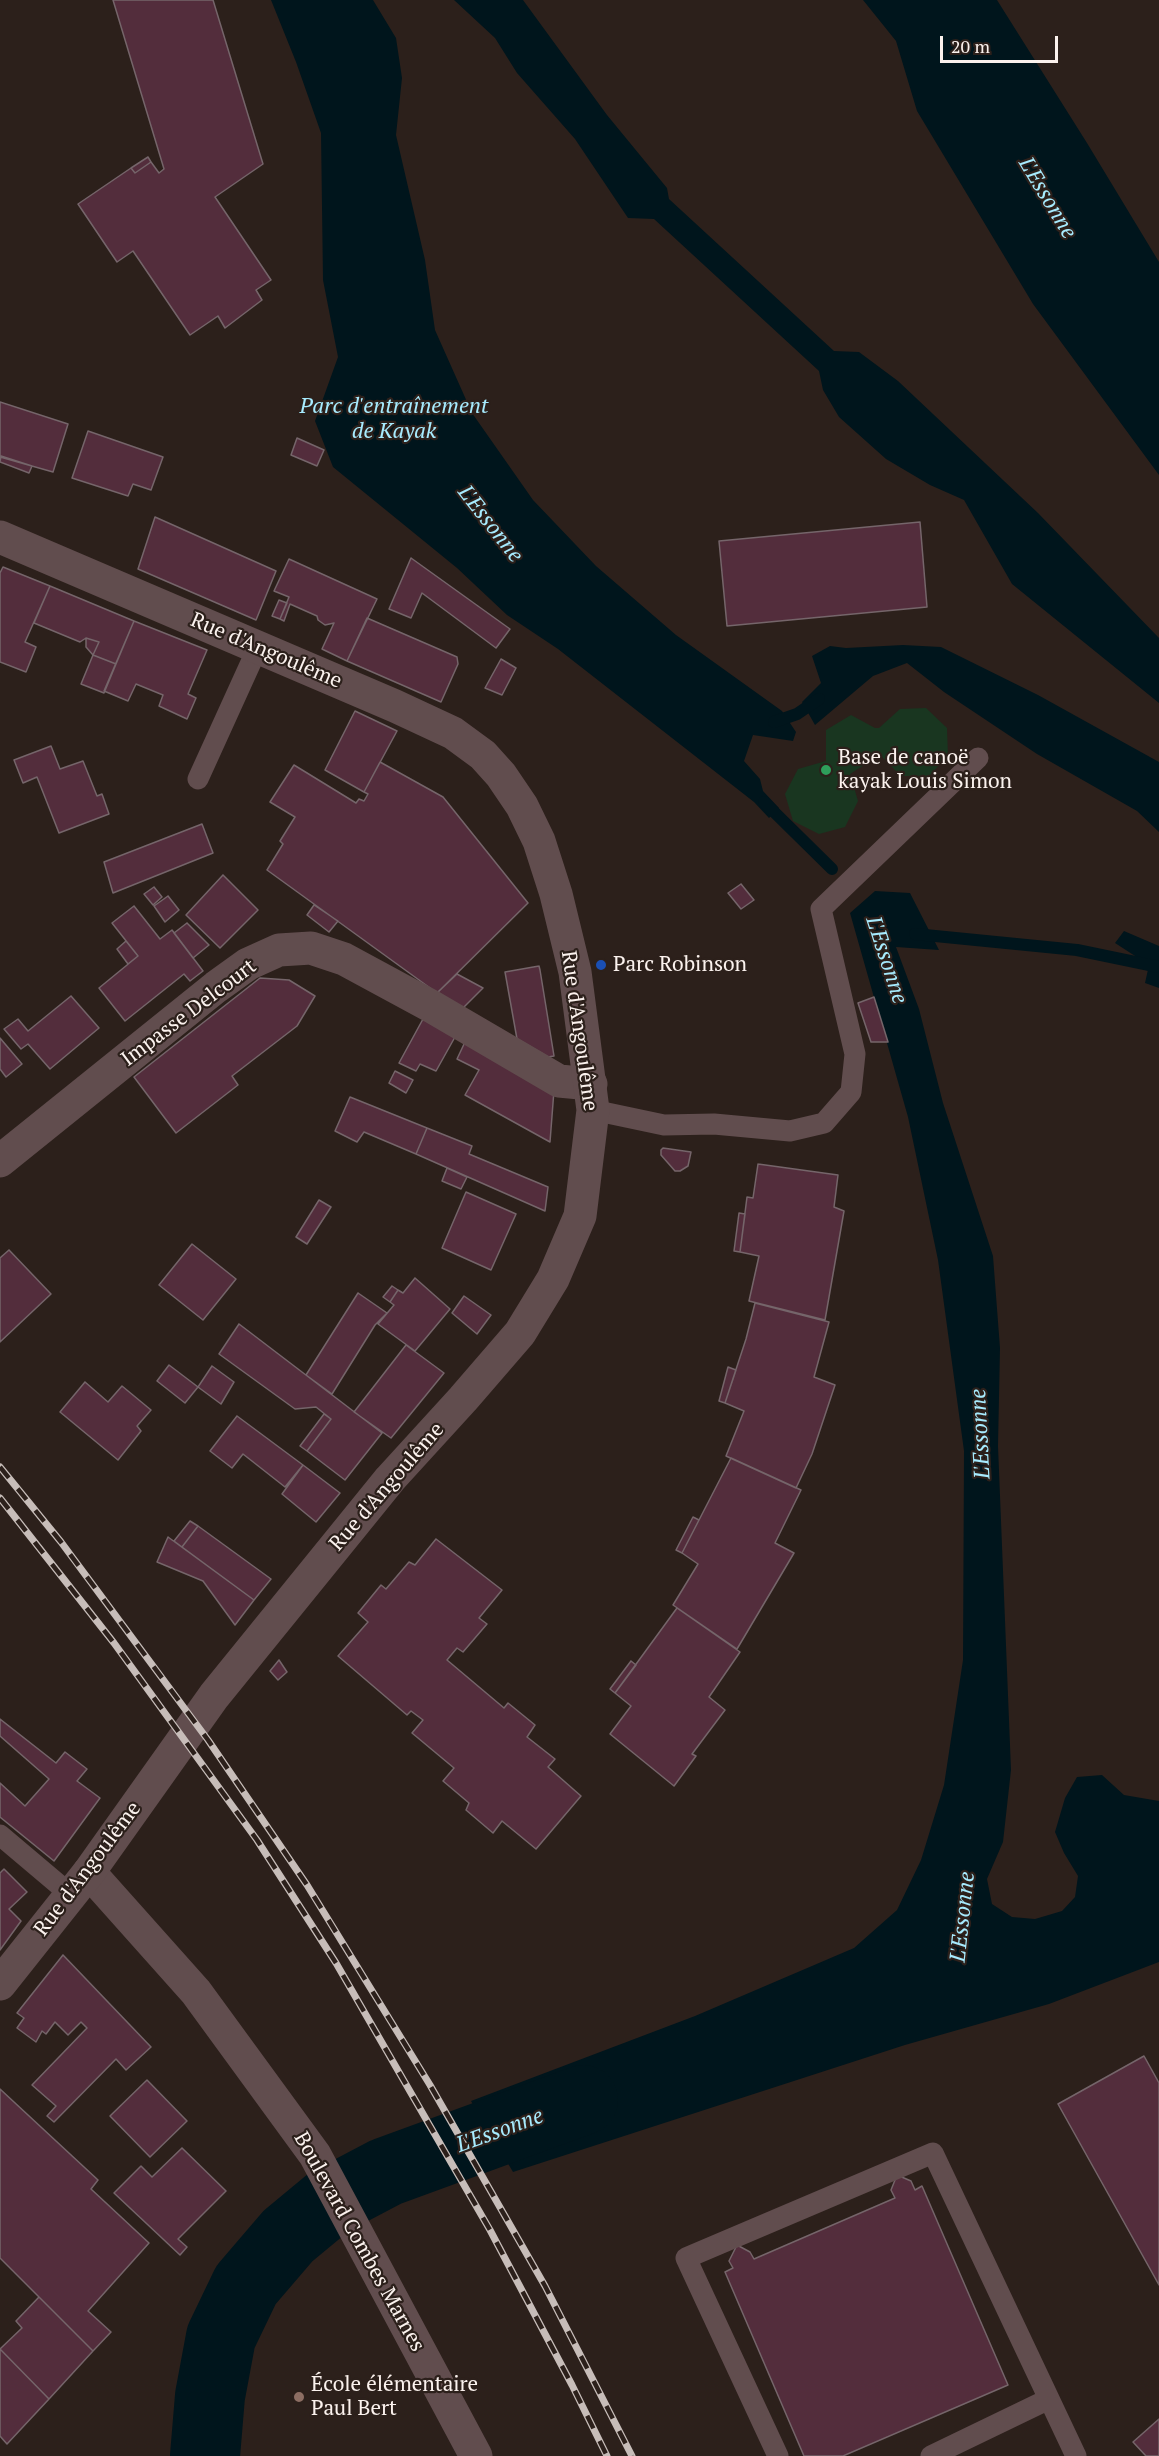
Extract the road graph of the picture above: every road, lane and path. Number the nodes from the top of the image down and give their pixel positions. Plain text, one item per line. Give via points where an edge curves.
1 (0, 537) edge
2 (258, 647) junction
3 (978, 758) dead end
4 (198, 779) dead end
5 (592, 1097) junction
6 (0, 1161) edge
7 (0, 1835) edge
8 (80, 1884) junction
9 (0, 1984) edge
10 (1049, 2399) junction
11 (476, 2456) edge
12 (778, 2456) edge
13 (931, 2456) edge
14 (1076, 2456) edge

1 - 2 street, Rue d'Angoulême
2 - 4 lane
2 - 5 street, Rue d'Angoulême via 453,733 483,755 501,775 539,841 556,894 574,972
3 - 5 lane via 821,909 855,1054 851,1092 824,1123 790,1131 714,1124 664,1125
5 - 6 street, Impasse Delcourt via 344,959 311,948 279,950 248,964 216,987
5 - 8 street, Rue d'Angoulême via 580,1216 553,1279 520,1333 390,1479 213,1696
7 - 8 lane
8 - 9 street, Rue d'Angoulême
8 - 11 street, Boulevard Combes Marnes via 196,1992 315,2155
10 - 12 lane via 933,2153 686,2258
10 - 13 lane
10 - 14 lane

